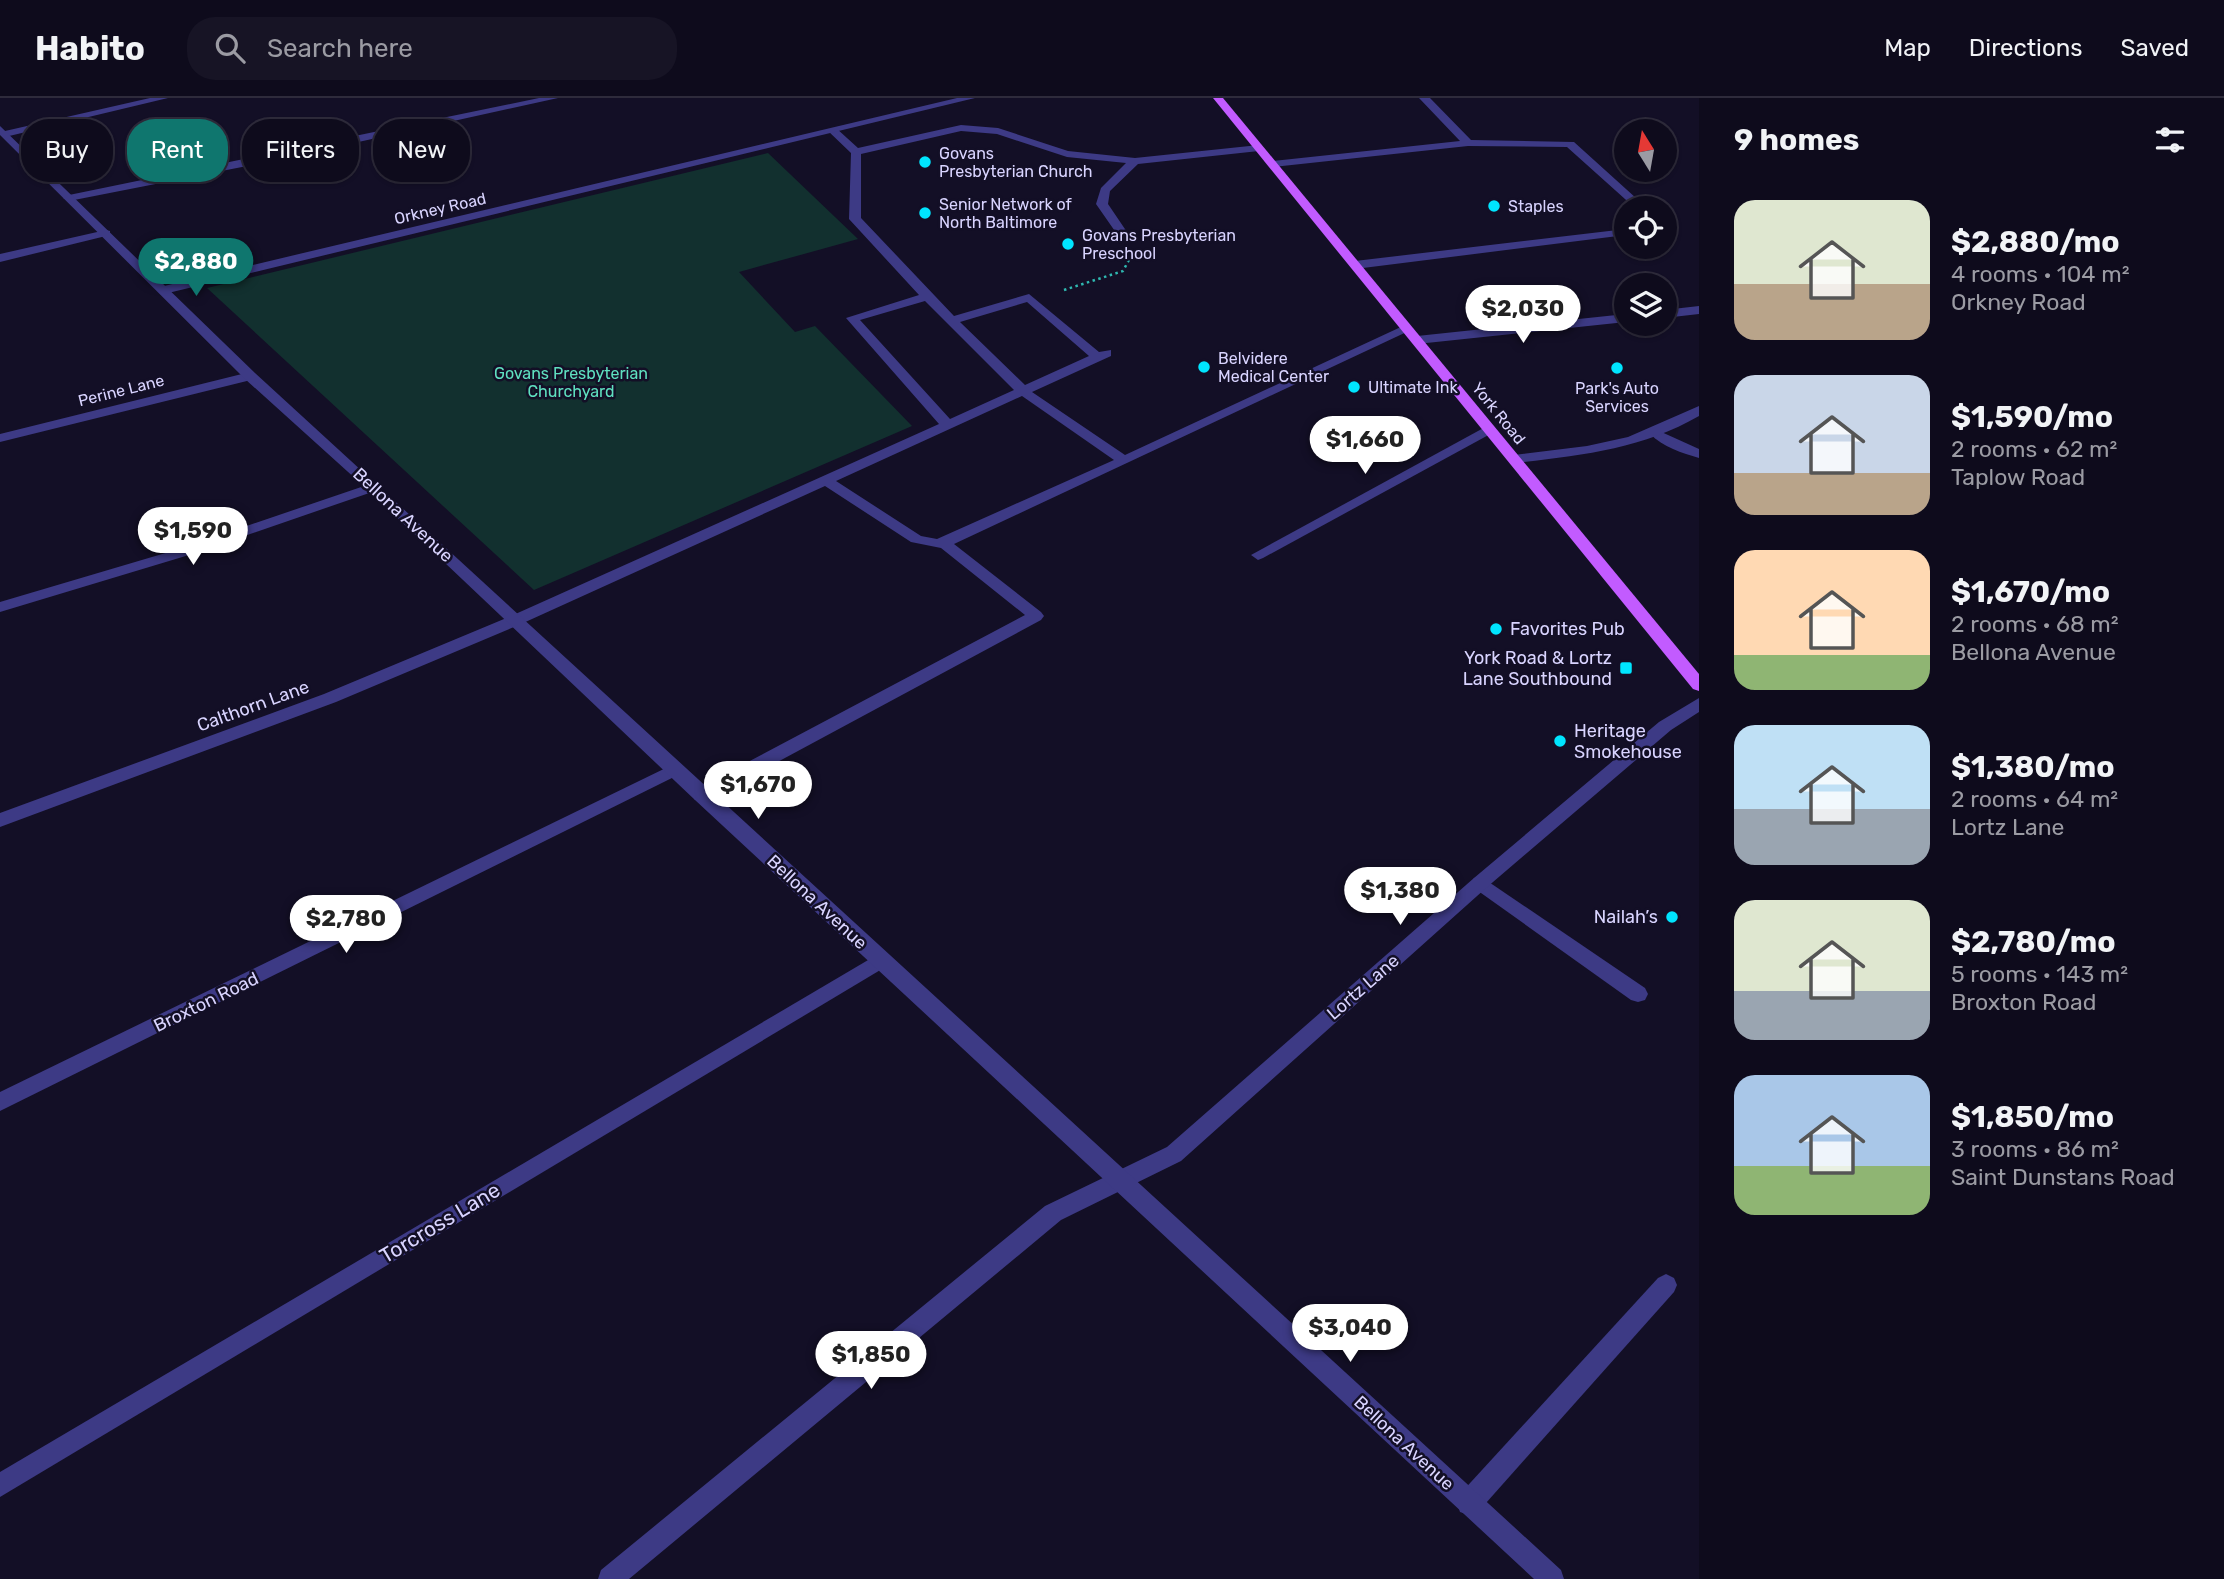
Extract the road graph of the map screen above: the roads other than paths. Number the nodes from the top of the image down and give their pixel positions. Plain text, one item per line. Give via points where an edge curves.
1 (163, 98) edge
2 (553, 98) edge
3 (970, 98) edge
4 (1218, 98) edge
5 (1424, 98) edge
6 (832, 130) junction
7 (3, 132) edge
8 (1468, 143) junction
9 (1259, 148) junction
10 (856, 152) junction
11 (1135, 161) junction
12 (1273, 164) junction
13 (1628, 196) edge
14 (69, 198) junction
15 (106, 233) junction
16 (1614, 233) edge
17 (1123, 235) road end
18 (0, 258) edge
19 (1355, 265) junction
20 (164, 290) junction
21 (927, 296) junction
22 (1699, 310) edge
23 (1677, 313) edge
24 (1614, 319) edge
25 (951, 320) junction
26 (1412, 334) junction
27 (250, 376) junction
28 (1023, 391) junction
29 (1699, 410) edge
30 (948, 425) junction
31 (1489, 429) junction
32 (1657, 434) junction
33 (0, 438) edge
34 (1699, 454) edge
35 (1514, 459) junction
36 (1122, 460) junction
37 (826, 480) junction
38 (373, 487) junction
39 (943, 542) junction
40 (1258, 555) dead end
41 (0, 607) edge
42 (516, 620) junction
43 (1699, 685) edge
44 (1699, 704) edge
45 (674, 770) junction
46 (701, 795) junction
47 (0, 820) edge
48 (1480, 884) junction
49 (880, 961) junction
50 (1638, 994) dead end
51 (0, 1102) edge
52 (1118, 1181) junction
53 (1666, 1285) dead end
54 (0, 1485) edge
55 (1469, 1503) junction
56 (610, 1579) edge
57 (1552, 1579) edge

1 - 7 street
2 - 14 street
3 - 6 street, Orkney Road
4 - 9 main road, York Road
5 - 8 street
6 - 10 street
6 - 20 street, Orkney Road
7 - 14 street, Bellona Avenue
8 - 12 street
8 - 13 street via 1570,144
9 - 11 street
9 - 12 main road, York Road
10 - 11 street via 945,131 979,128 1056,152
10 - 21 street via 855,219
11 - 17 street via 1104,190 1102,204
12 - 19 main road, York Road
14 - 15 street, Bellona Avenue
15 - 18 street
15 - 20 street, Bellona Avenue
16 - 19 street
19 - 26 main road, York Road
20 - 27 street, Bellona Avenue
21 - 25 street
21 - 30 street via 852,318
22 - 23 street
24 - 26 street
25 - 28 street
25 - 28 street, Calthorn Lane via 1029,298 1102,355
26 - 31 main road, York Road
26 - 36 street
27 - 33 street, Perine Lane
27 - 38 street, Bellona Avenue
28 - 30 street, Calthorn Lane
28 - 36 street
29 - 32 street
30 - 37 street, Calthorn Lane
31 - 35 main road, York Road
31 - 40 street
32 - 34 street
32 - 35 street via 1607,448
35 - 43 main road, York Road
36 - 39 street
37 - 39 street via 916,539
37 - 42 street, Calthorn Lane
38 - 41 street via 184,552
38 - 42 street, Bellona Avenue
39 - 46 street via 1036,616
42 - 45 street, Bellona Avenue
42 - 47 street, Calthorn Lane via 330,698
44 - 48 street, Lortz Lane via 1665,726
45 - 46 street, Bellona Avenue
45 - 51 street, Broxton Road
46 - 49 street, Bellona Avenue
48 - 50 street
48 - 52 street, Lortz Lane via 1174,1154
49 - 52 street, Bellona Avenue
49 - 54 street, Torcross Lane
52 - 55 street, Bellona Avenue
52 - 56 street, Lortz Lane via 1053,1213
53 - 55 street
55 - 57 street, Bellona Avenue

